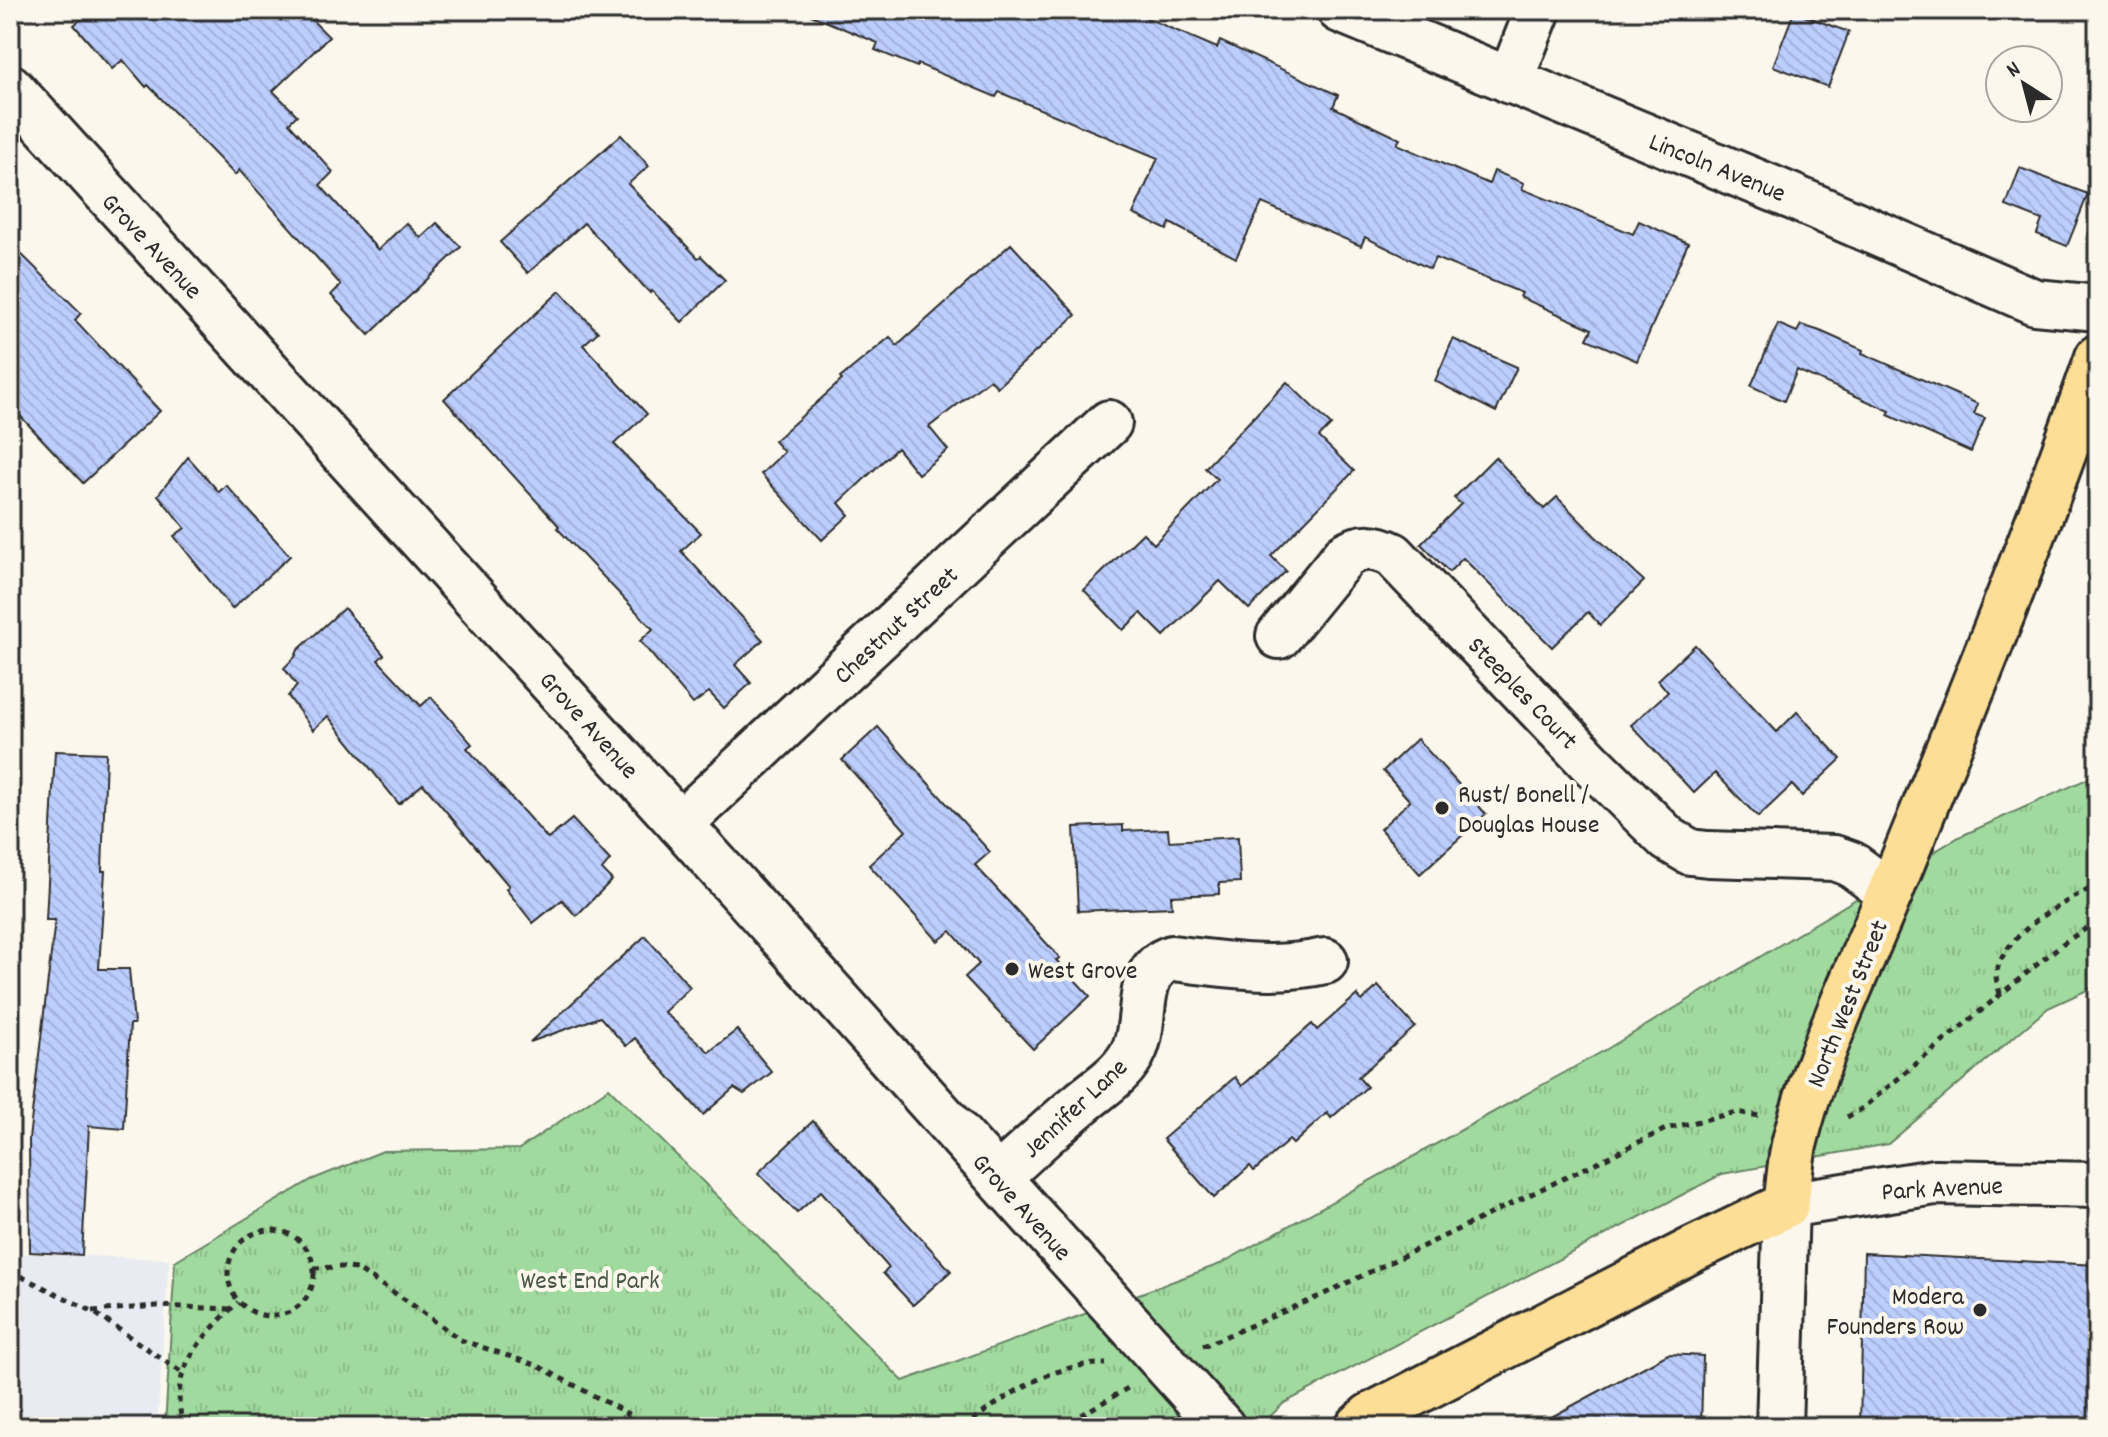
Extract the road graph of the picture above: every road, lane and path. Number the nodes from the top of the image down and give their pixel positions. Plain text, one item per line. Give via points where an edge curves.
1 (1340, 10) edge
2 (1538, 10) edge
3 (1510, 81) junction
4 (10, 87) edge
5 (2098, 308) edge
6 (2098, 357) edge
7 (1109, 423) dead end
8 (1279, 636) dead end
9 (680, 824) junction
10 (2098, 885) edge
11 (1890, 893) junction
12 (2098, 921) edge
13 (1325, 961) dead end
14 (2000, 994) junction
15 (1852, 1115) dead end
16 (1800, 1121) junction
17 (998, 1177) junction
18 (2098, 1185) edge
19 (1786, 1205) junction
20 (314, 1268) junction
21 (10, 1271) edge
22 (238, 1302) junction
23 (232, 1309) junction
24 (92, 1311) junction
25 (1165, 1365) junction
26 (181, 1372) junction
27 (184, 1427) edge
28 (640, 1427) edge
29 (963, 1427) edge
30 (1060, 1427) edge
31 (1222, 1427) edge
32 (1358, 1427) edge
33 (1779, 1427) edge

1 - 3 street, Lincoln Avenue
2 - 3 street
3 - 5 street, Lincoln Avenue via 2035,302
4 - 9 street, Grove Avenue
6 - 11 main road, North West Street via 2053,487
7 - 9 street, Chestnut Street
8 - 11 street, Steeples Court via 1345,555 1360,547 1379,548 1393,555 1668,839 1690,852 1834,858
9 - 17 street, Grove Avenue
10 - 14 path via 2048,910 2005,951 1996,977
11 - 16 main road, North West Street via 1839,1011
12 - 14 path
13 - 17 street, Jennifer Lane via 1265,969 1172,958 1159,962 1148,975 1136,1047 1127,1063
14 - 15 path
16 - 19 main road, North West Street
16 - 25 path via 1737,1112 1666,1129
17 - 25 street, Grove Avenue
18 - 19 street, Park Avenue via 1935,1182
19 - 32 main road via 1370,1416
19 - 33 street
20 - 22 path via 309,1295 287,1314 259,1315
20 - 22 path via 310,1253 290,1234 276,1230 249,1236 231,1258 228,1272
20 - 28 path via 356,1269 461,1340 538,1366 630,1415
21 - 24 path
22 - 23 path
23 - 24 path via 156,1306
23 - 26 path via 200,1342
24 - 26 path
25 - 29 path via 1074,1366 1039,1378
25 - 30 path
25 - 31 street, Grove Avenue
26 - 27 path via 178,1397

